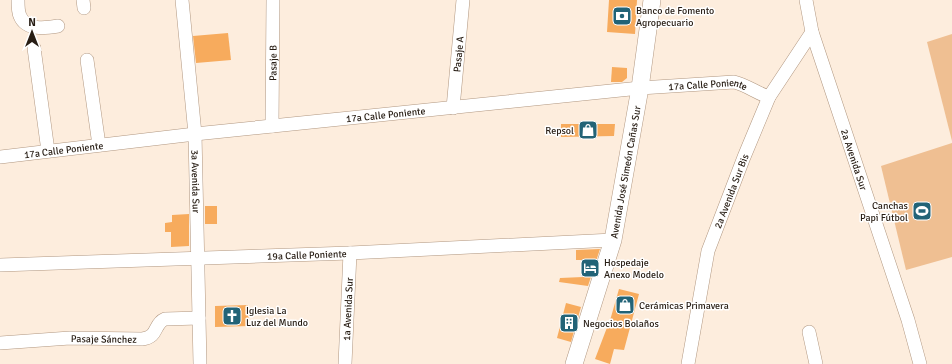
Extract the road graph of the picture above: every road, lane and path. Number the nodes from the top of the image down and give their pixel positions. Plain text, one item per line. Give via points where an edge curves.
1 (18, 0) edge
2 (182, 0) edge
3 (273, 0) edge
4 (463, 0) edge
5 (652, 0) edge
6 (806, 0) edge
7 (58, 26) dead end
8 (812, 32) junction
9 (34, 48) dead end
10 (87, 60) dead end
11 (640, 88) junction
12 (769, 97) junction
13 (453, 108) junction
14 (272, 126) junction
15 (195, 134) junction
16 (100, 145) junction
17 (48, 151) junction
18 (0, 157) edge
19 (613, 240) junction
20 (350, 254) junction
21 (198, 258) junction
22 (0, 265) edge
23 (199, 318) junction
24 (809, 332) dead end
25 (0, 343) edge
26 (200, 364) edge
27 (346, 364) edge
28 (574, 364) edge
29 (688, 364) edge
30 (816, 364) edge
31 (920, 364) edge

1 - 7 street via 22,21 42,28
2 - 15 street, 3a Avenida Sur
3 - 14 street, Pasaje B
4 - 13 street, Pasaje A
5 - 11 main road, Avenida José Simeón Cañas Sur
6 - 8 street, 2a Avenida Sur
8 - 12 street, 2a Avenida Sur Bis
8 - 31 street, 2a Avenida Sur via 908,320
9 - 17 street
10 - 16 street
11 - 12 street, 17a Calle Poniente via 734,82
11 - 13 street, 17a Calle Poniente
11 - 19 main road, Avenida José Simeón Cañas Sur
12 - 29 street, 2a Avenida Sur Bis via 708,251
13 - 14 street, 17a Calle Poniente
14 - 15 street, 17a Calle Poniente
15 - 16 street, 17a Calle Poniente
15 - 21 street, 3a Avenida Sur
16 - 17 street, 17a Calle Poniente
17 - 18 street, 17a Calle Poniente
19 - 20 street, 19a Calle Poniente
19 - 28 main road, Avenida José Simeón Cañas Sur
20 - 21 street, 19a Calle Poniente
20 - 27 street, 1a Avenida Sur
21 - 22 street, 19a Calle Poniente
21 - 23 street, 3a Avenida Sur
23 - 25 street, Pasaje Sánchez via 166,319 154,334 142,339 70,338
23 - 26 street, 3a Avenida Sur
24 - 30 street

